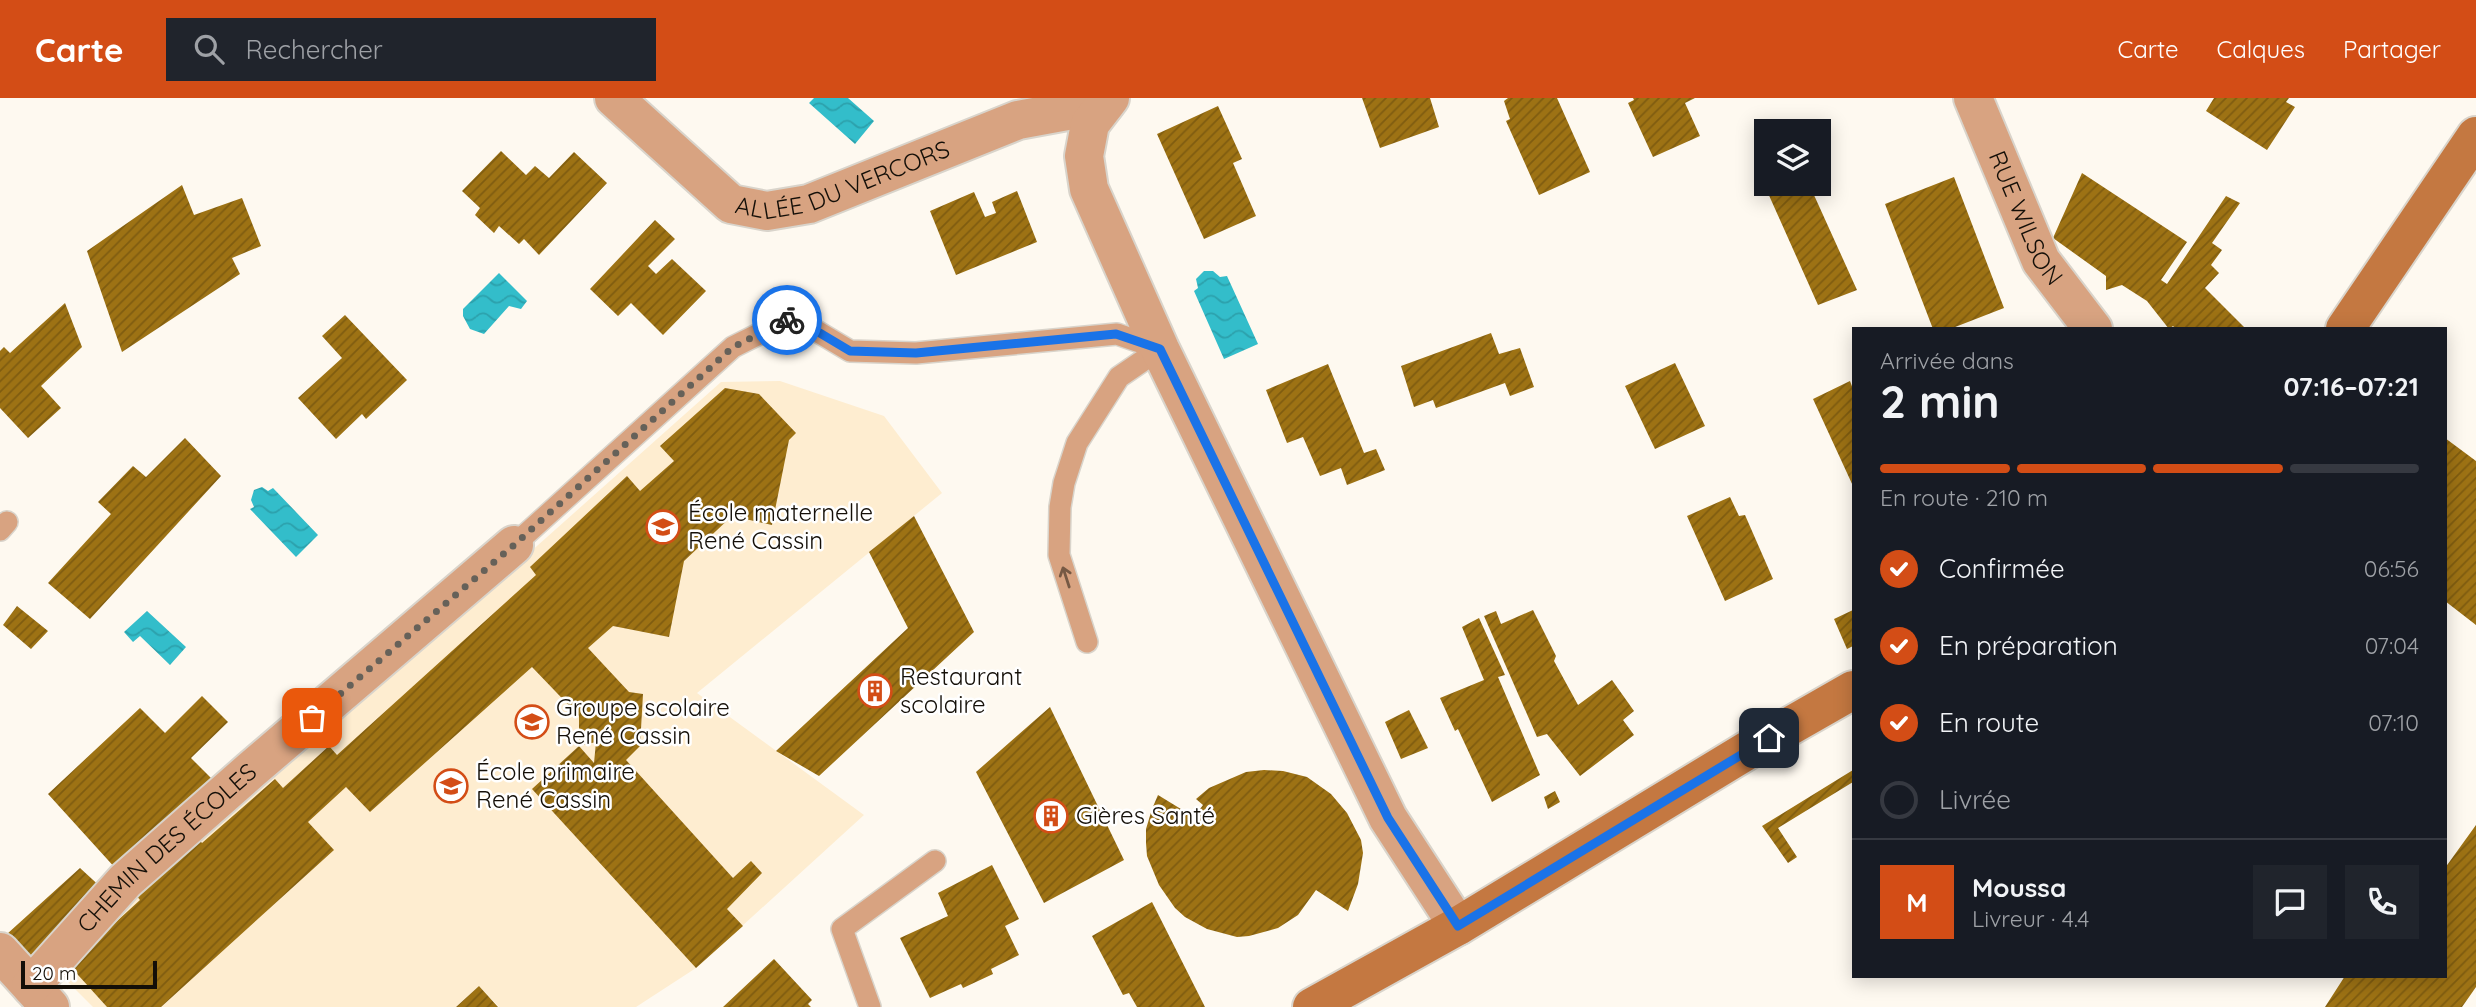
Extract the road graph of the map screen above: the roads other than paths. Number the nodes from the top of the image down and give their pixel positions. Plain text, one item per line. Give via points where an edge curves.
1 (614, 98) edge
2 (1973, 98) edge
3 (1108, 101) edge
4 (2476, 136) edge
5 (2091, 327) edge
6 (2346, 327) edge
7 (1160, 349) junction
8 (514, 545) joint
9 (1087, 642) dead end
10 (1852, 691) edge
11 (935, 861) dead end
12 (1458, 926) junction
13 (0, 952) edge
14 (41, 997) edge
15 (870, 1007) edge
16 (1312, 1007) edge

1 - 3 street, ALLÉE DU VERCORS via 731,204 767,211 809,204 1018,120
2 - 5 street, RUE WILSON via 2041,261
3 - 7 street via 1090,124 1084,156 1089,189
4 - 6 main road
7 - 8 lane, CHEMIN DES ÉCOLES via 1116,334 916,353 850,351 793,317 733,347
9 -> 7 lane via 1059,555 1064,483 1077,443 1119,377
7 - 12 street via 1388,818
8 - 14 street, CHEMIN DES ÉCOLES via 125,881
10 - 12 main road
11 - 15 lane via 842,929
12 - 16 main road
13 - 14 street

